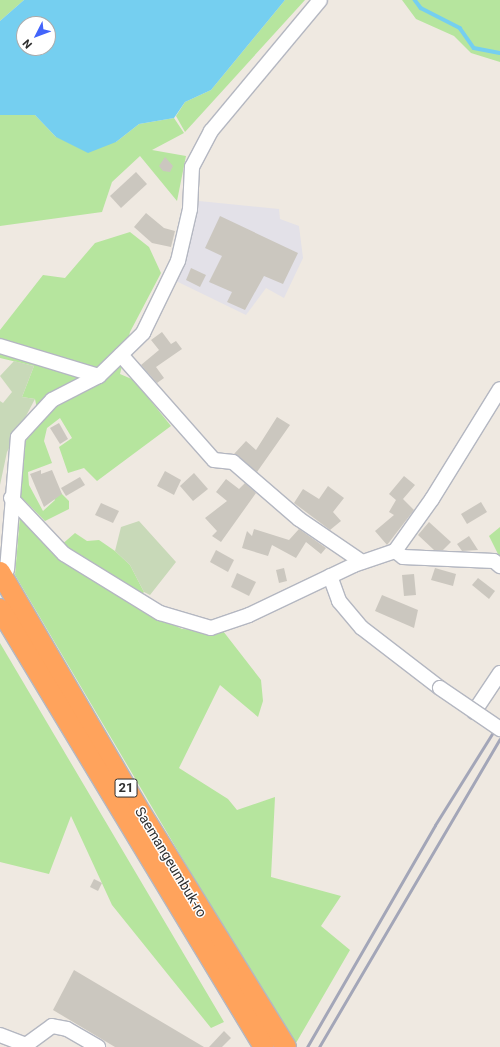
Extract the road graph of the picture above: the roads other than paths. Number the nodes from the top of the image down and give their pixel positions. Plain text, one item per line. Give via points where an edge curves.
1 (320, 0) edge
2 (0, 346) edge
3 (121, 355) junction
4 (99, 376) junction
5 (500, 389) edge
6 (11, 498) junction
7 (394, 551) junction
8 (362, 562) junction
9 (500, 566) edge
10 (3, 571) edge
11 (330, 576) junction
12 (0, 609) edge
13 (500, 673) edge
14 (474, 712) junction
15 (500, 729) edge
16 (249, 1006) junction
17 (0, 1035) edge
18 (98, 1047) edge
19 (264, 1047) edge
20 (286, 1047) edge

1 - 3 street via 212,131 192,167 190,210 178,261 143,333
2 - 4 street
3 - 4 street
3 - 8 street via 214,460 233,462 299,519
4 - 6 street via 52,400 18,437
5 - 7 street via 432,499
6 - 10 street
6 - 11 street via 64,554 160,613 211,628 249,615
7 - 8 street
7 - 9 street via 403,557 494,561
8 - 11 street
10 - 16 highway, Saemangeumbuk-ro / 21
11 - 14 street, bridge via 339,601 362,628
12 - 16 highway, Saemangeumbuk-ro / 21
13 - 14 street
14 - 15 street, bridge
16 - 19 highway, Saemangeumbuk-ro / 21
16 - 20 highway, Saemangeumbuk-ro / 21
17 - 18 street via 26,1045 52,1026 67,1029

